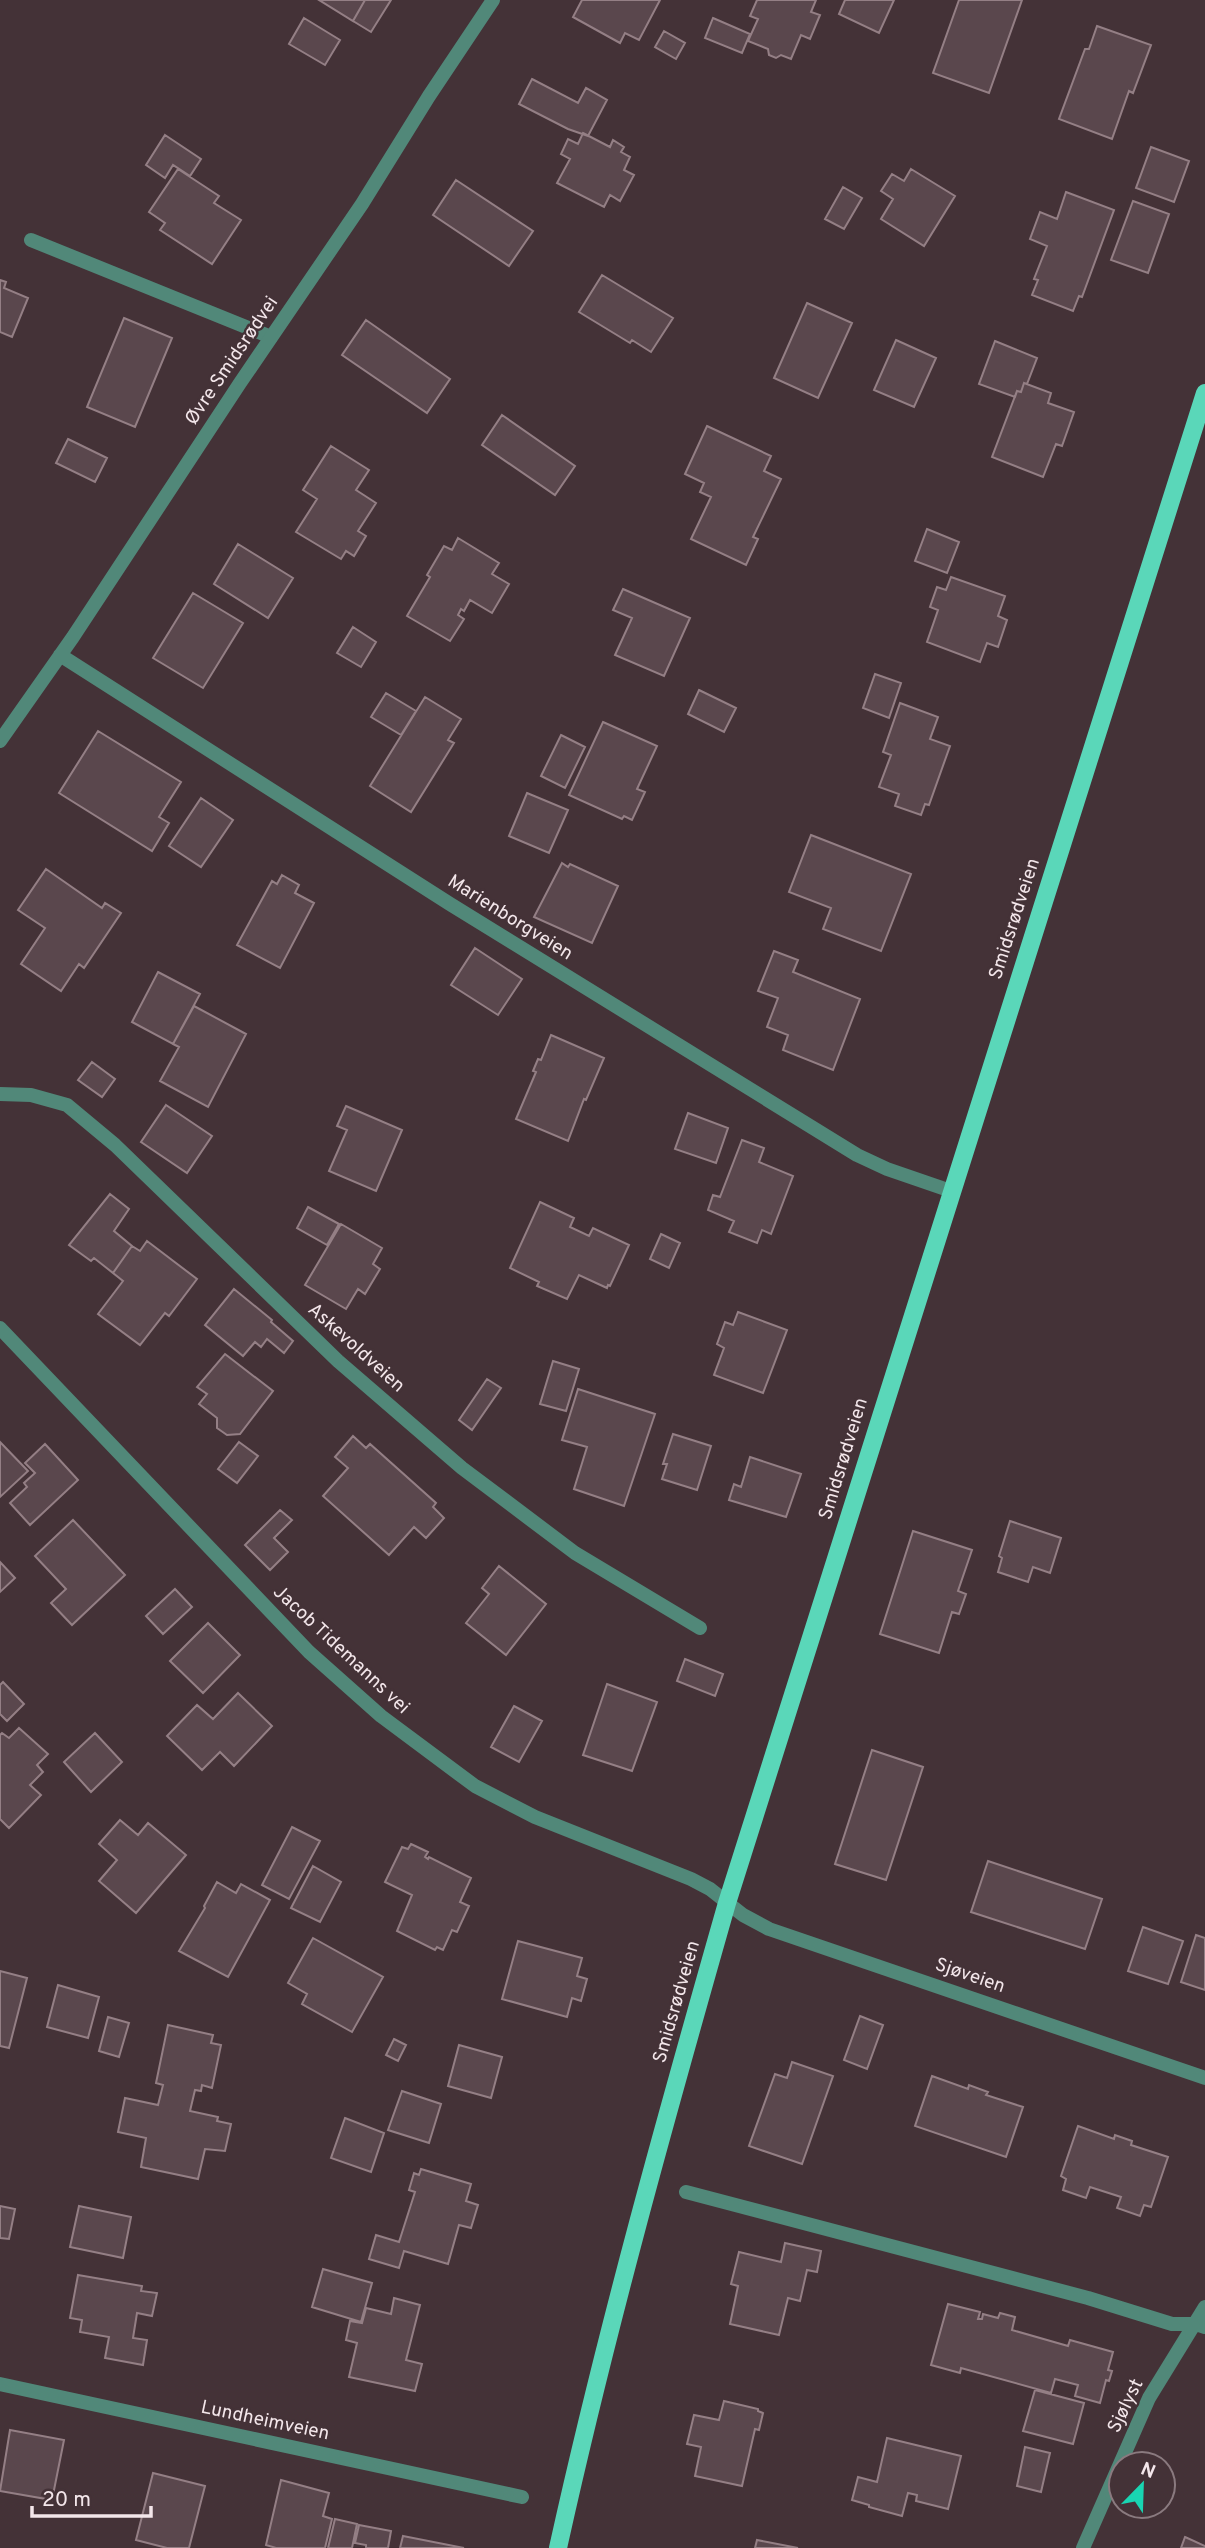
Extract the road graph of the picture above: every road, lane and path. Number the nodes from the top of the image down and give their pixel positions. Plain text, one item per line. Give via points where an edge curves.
1 (493, 0) edge
2 (31, 240) dead end
3 (271, 337) junction
4 (1205, 393) edge
5 (60, 654) junction
6 (0, 741) edge
7 (0, 1094) edge
8 (951, 1191) junction
9 (0, 1328) edge
10 (700, 1628) dead end
11 (727, 1903) junction
12 (1205, 2078) edge
13 (685, 2192) dead end
14 (1205, 2307) edge
15 (1200, 2326) edge
16 (0, 2384) edge
17 (522, 2497) dead end
18 (558, 2548) edge
19 (1083, 2548) edge

1 - 3 street, Øvre Smidsrødvei
2 - 3 street
3 - 5 street, Øvre Smidsrødvei
4 - 8 main road, Smidsrødveien
5 - 6 street, Øvre Smidsrødvei
5 - 8 street, Marienborgveien via 450,904 847,1149 887,1169
7 - 10 street, Askevoldveien via 66,1105 115,1145 338,1361 462,1468 575,1553
8 - 11 main road, Smidsrødveien
9 - 11 street, Jacob Tidemanns vei via 309,1652 381,1716 475,1786 535,1817 691,1879
11 - 12 street, Sjøveien via 769,1929
11 - 18 main road, Smidsrødveien via 609,2333
13 - 15 street via 1172,2324
14 - 15 street, Sjølyst
15 - 19 street, Sjølyst via 1149,2398
16 - 17 street, Lundheimveien

